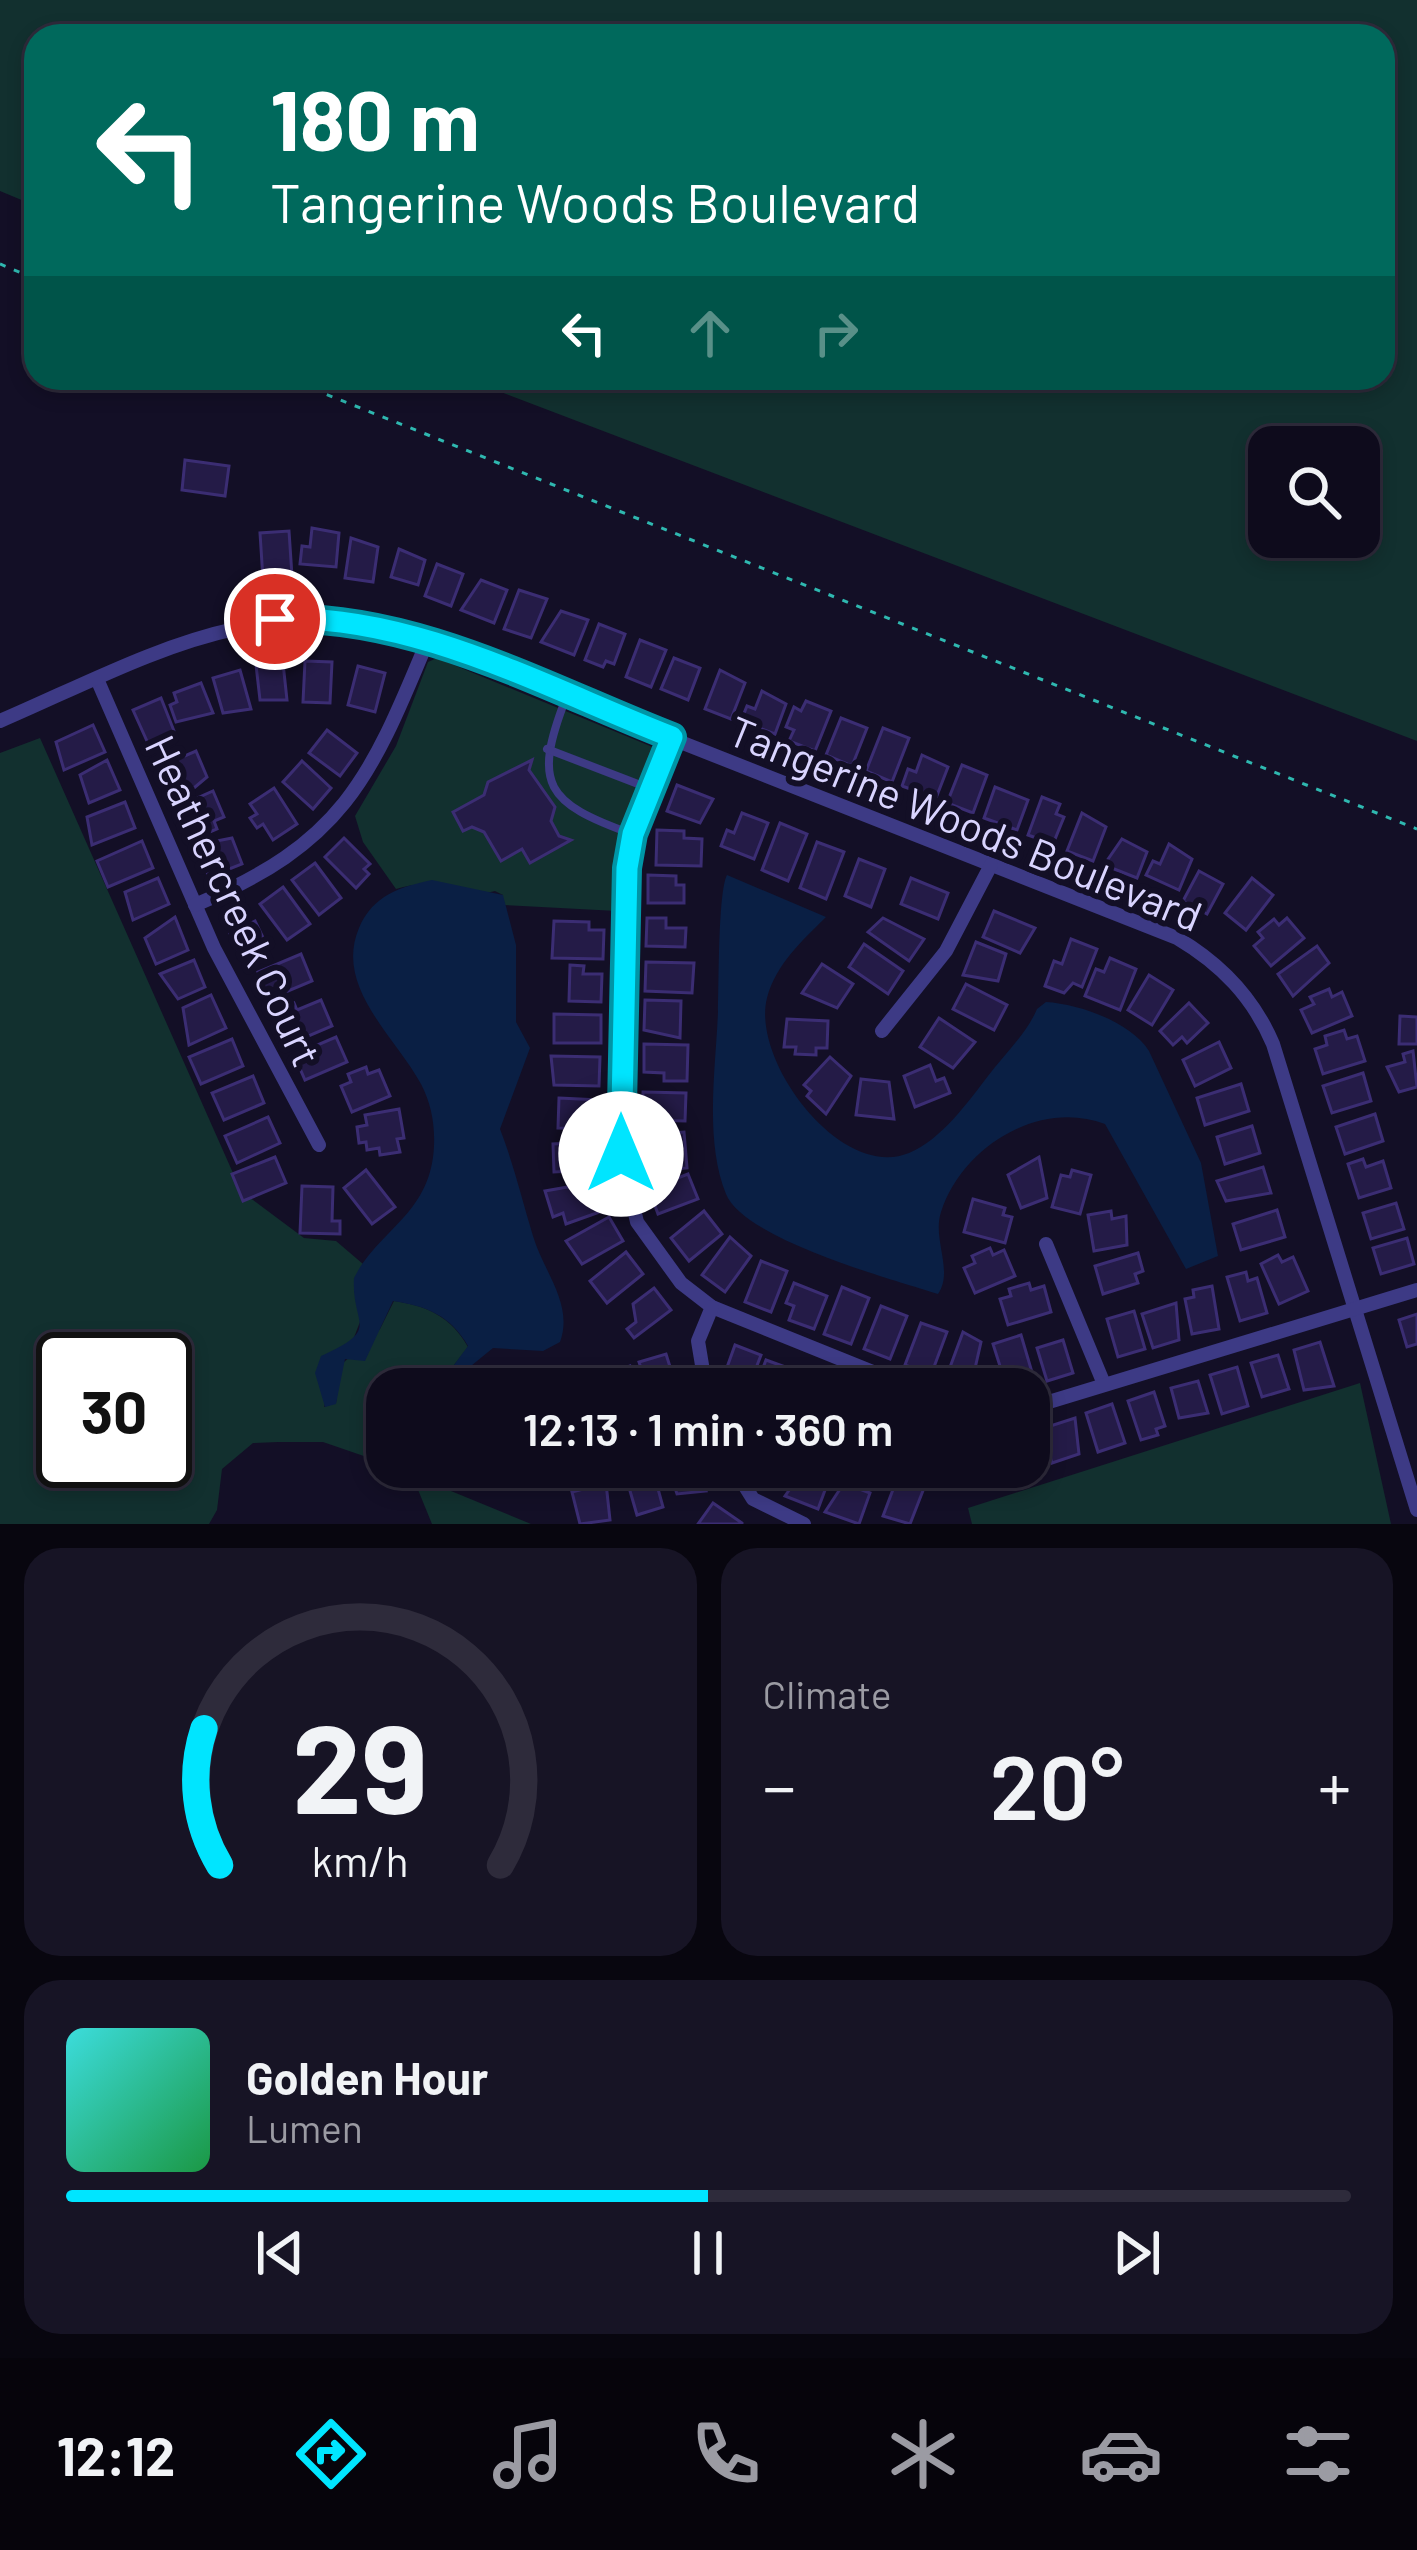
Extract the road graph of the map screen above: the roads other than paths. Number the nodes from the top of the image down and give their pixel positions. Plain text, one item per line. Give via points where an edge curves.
1 (427, 642) junction
2 (97, 679) junction
3 (566, 696) junction
4 (0, 721) edge
5 (672, 737) junction
6 (547, 748) junction
7 (651, 789) junction
8 (633, 834) junction
9 (991, 865) junction
10 (195, 905) junction
11 (882, 1031) dead end
12 (319, 1145) dead end
13 (1046, 1244) dead end
14 (1417, 1290) edge
15 (712, 1307) junction
16 (1356, 1308) junction
17 (702, 1368) edge
18 (863, 1368) edge
19 (1104, 1384) junction
20 (1050, 1401) edge
21 (746, 1488) edge
22 (1417, 1510) edge
23 (804, 1524) edge

1 - 2 street, Tangerine Woods Boulevard via 353,620 275,619 214,632
1 - 3 street, Tangerine Woods Boulevard
1 - 10 street via 380,752 345,806 280,865
2 - 4 street, Tangerine Woods Boulevard
2 - 10 street, Heathercreek Court
3 - 5 street, Tangerine Woods Boulevard
3 - 6 lane
5 - 7 street
5 - 9 street, Tangerine Woods Boulevard
6 - 7 lane
6 - 8 lane via 547,777 562,801
7 - 8 street
8 - 15 street via 623,1177 651,1246
9 - 11 street via 946,951
9 - 16 street, Tangerine Woods Boulevard via 1177,938 1243,992 1274,1044
10 - 12 street, Heathercreek Court
13 - 19 street
14 - 16 street
15 - 17 street via 698,1341
15 - 18 street
16 - 19 street
16 - 22 street, Tangerine Woods Boulevard
19 - 20 street
21 - 23 street

